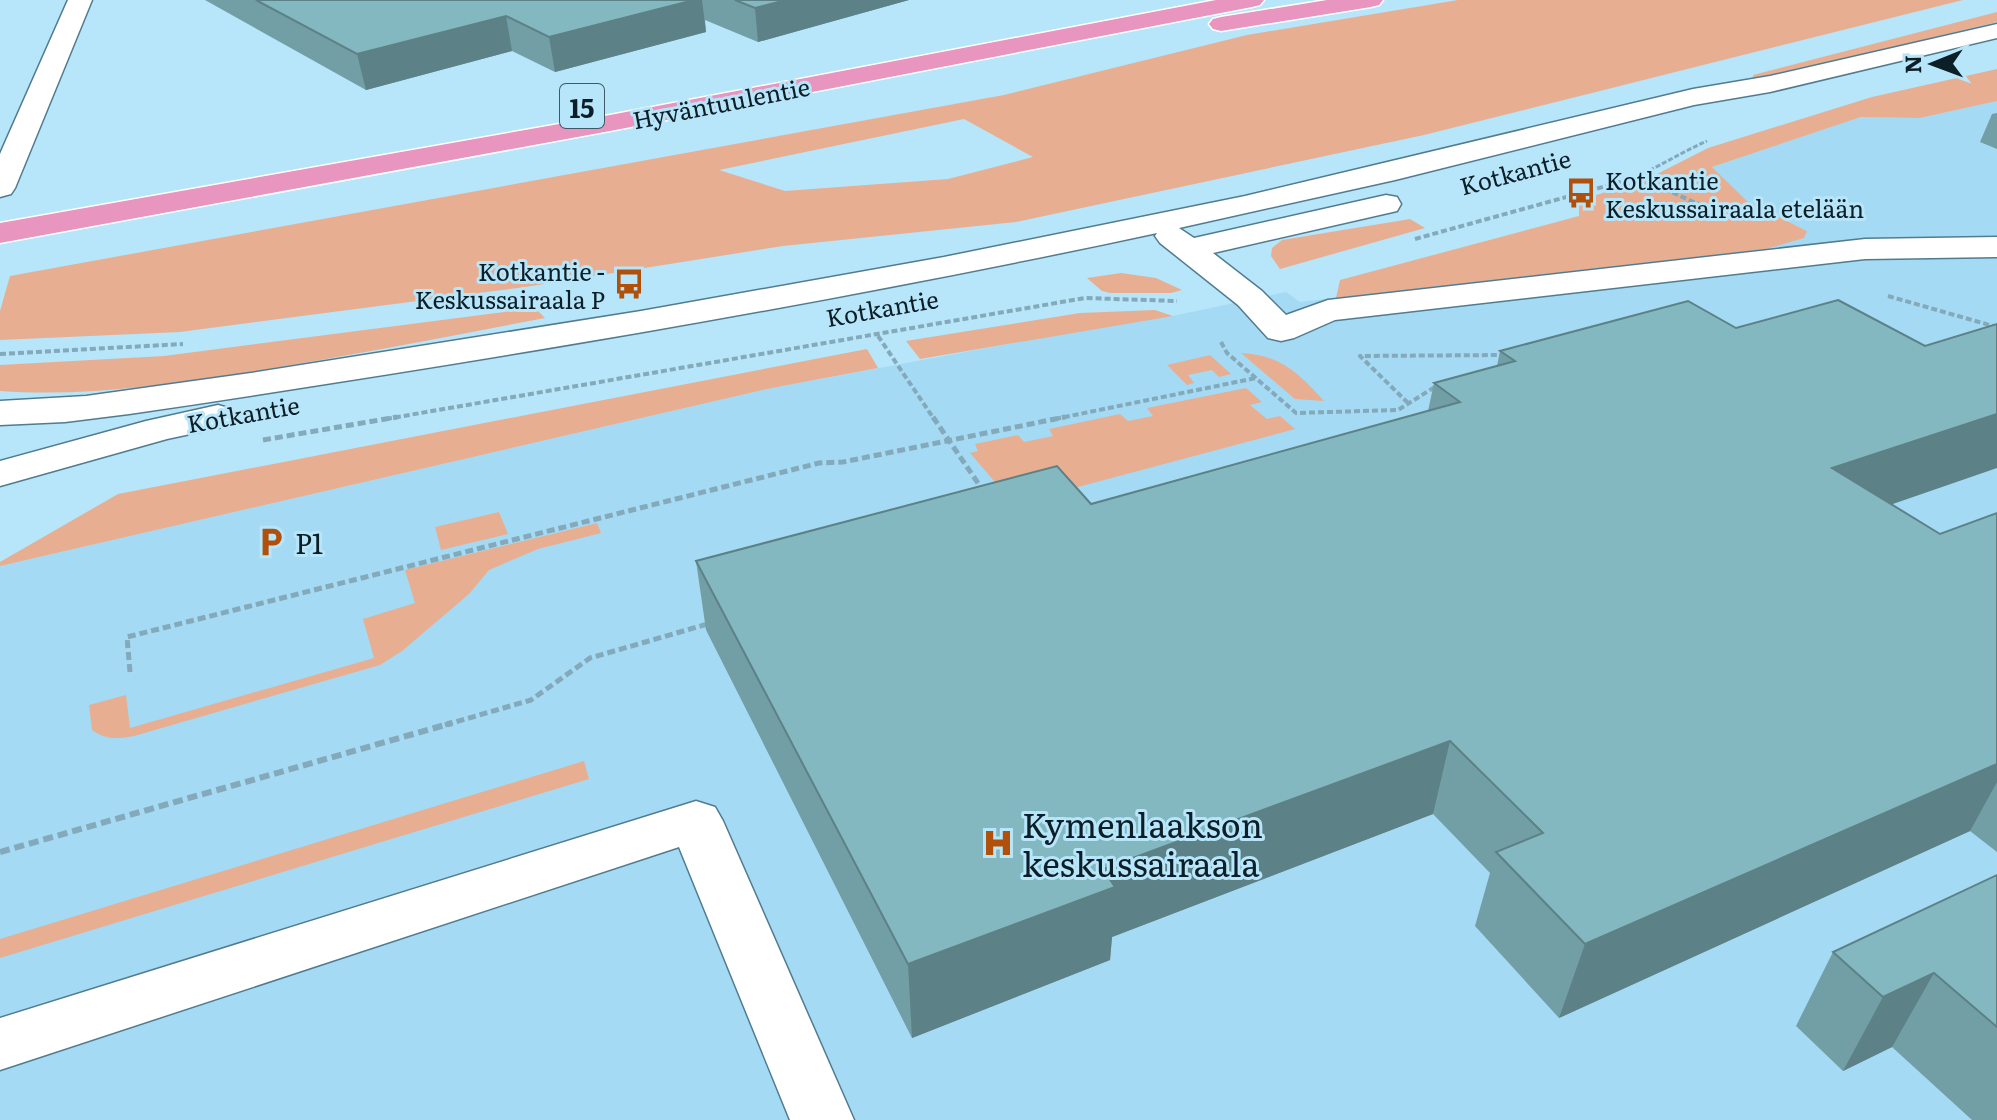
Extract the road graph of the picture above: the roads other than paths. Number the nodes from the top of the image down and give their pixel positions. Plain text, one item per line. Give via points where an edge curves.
1 (80, 0) edge
2 (1163, 0) edge
3 (1252, 0) edge
4 (1371, 0) edge
5 (1997, 31) edge
6 (1751, 90) junction
7 (610, 123) junction
8 (3, 182) edge
9 (0, 209) edge
10 (1157, 224) junction
11 (0, 233) edge
12 (1997, 247) edge
13 (1188, 249) junction
14 (0, 413) edge
15 (0, 474) edge
16 (0, 1044) edge
17 (822, 1120) edge

1 - 8 street
2 - 9 highway, Hyväntuulentie / 15
3 - 7 highway, Hyväntuulentie / 15
4 - 7 highway
5 - 6 street, Kotkantie
6 - 10 street, Kotkantie via 1693,97
6 - 13 street, Kotkantie via 1726,109 1499,176
7 - 11 highway, Hyväntuulentie / 15
10 - 13 street
10 - 14 street, Kotkantie via 599,329 218,390 38,414
12 - 13 street via 1865,249 1328,310 1281,330
13 - 15 street, Kotkantie via 866,310 255,410 160,429
16 - 17 street via 696,821

